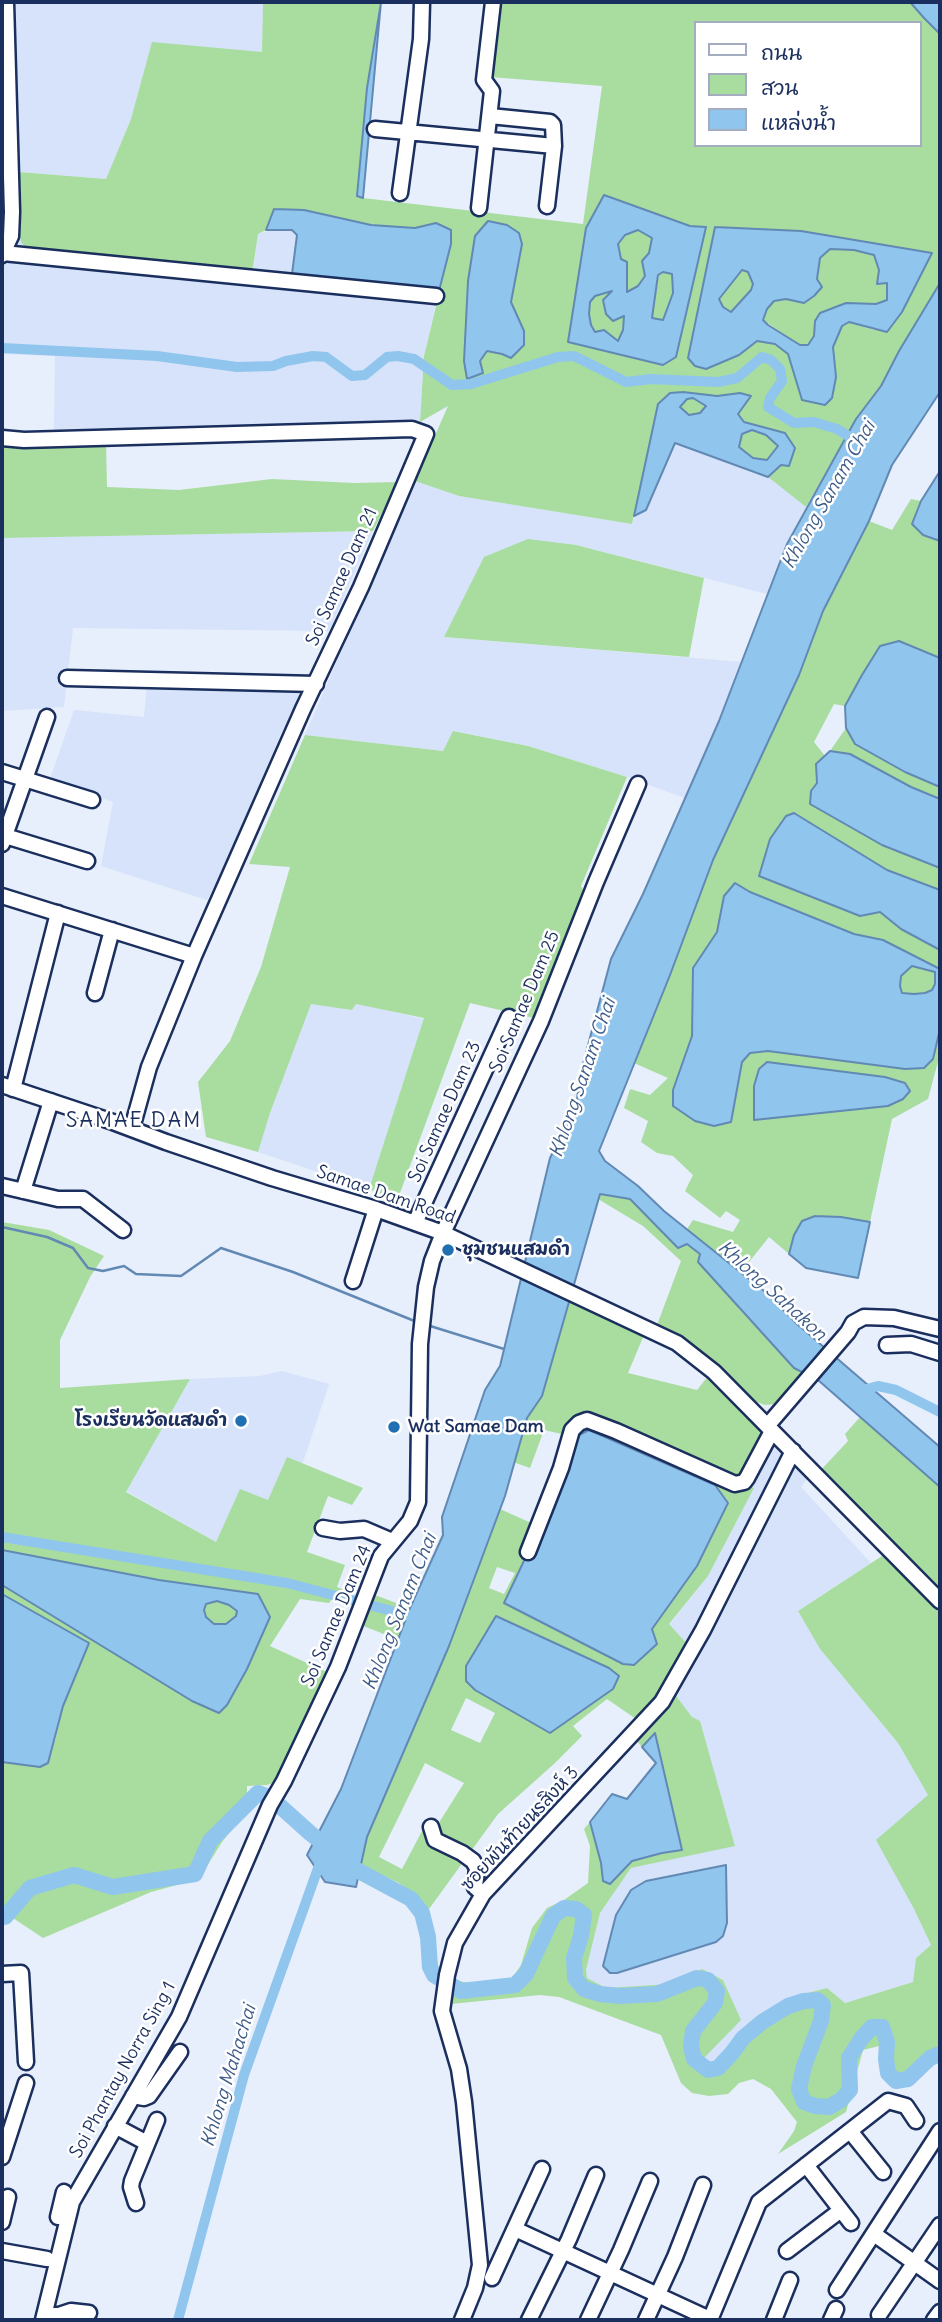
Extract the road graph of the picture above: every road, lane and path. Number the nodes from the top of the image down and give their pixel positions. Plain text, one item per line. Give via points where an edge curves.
1 (6, 2) edge
2 (422, 2) edge
3 (493, 2) edge
4 (490, 116) junction
5 (375, 129) dead end
6 (409, 132) junction
7 (487, 140) junction
8 (554, 146) junction
9 (400, 193) dead end
10 (547, 206) dead end
11 (479, 208) dead end
12 (2, 254) edge
13 (436, 296) dead end
14 (2, 438) edge
15 (67, 678) dead end
16 (316, 684) junction
17 (47, 717) dead end
18 (2, 772) edge
19 (25, 779) junction
20 (638, 784) dead end
21 (92, 800) dead end
22 (3, 839) edge
23 (87, 861) dead end
24 (2, 896) edge
25 (58, 913) junction
26 (112, 930) junction
27 (194, 956) junction
28 (95, 993) dead end
29 (509, 1017) dead end
30 (7, 1087) edge
31 (51, 1101) junction
32 (132, 1128) junction
33 (2, 1186) edge
34 (23, 1191) junction
35 (376, 1209) junction
36 (415, 1223) junction
37 (123, 1230) dead end
38 (443, 1233) junction
39 (353, 1281) dead end
40 (940, 1329) edge
41 (887, 1345) dead end
42 (940, 1353) edge
43 (770, 1428) junction
44 (793, 1451) junction
45 (323, 1528) dead end
46 (392, 1541) junction
47 (528, 1552) dead end
48 (940, 1601) edge
49 (270, 1805) joint
50 (431, 1827) dead end
51 (483, 1894) junction
52 (2, 1974) edge
53 (180, 2052) dead end
54 (26, 2062) dead end
55 (26, 2083) dead end
56 (133, 2096) junction
57 (157, 2120) dead end
58 (916, 2121) dead end
59 (115, 2126) junction
60 (850, 2131) junction
61 (940, 2131) edge
62 (147, 2143) junction
63 (2, 2157) edge
64 (806, 2165) junction
65 (542, 2169) dead end
66 (883, 2172) dead end
67 (596, 2175) dead end
68 (650, 2180) dead end
69 (703, 2185) dead end
70 (64, 2192) dead end
71 (8, 2197) dead end
72 (136, 2203) dead end
73 (841, 2210) junction
74 (2, 2222) edge
75 (851, 2223) dead end
76 (940, 2225) edge
77 (515, 2230) junction
78 (874, 2234) junction
79 (2, 2251) edge
80 (563, 2252) junction
81 (787, 2252) dead end
82 (47, 2259) junction
83 (914, 2263) junction
84 (610, 2273) junction
85 (492, 2278) dead end
86 (790, 2280) dead end
87 (940, 2281) edge
88 (837, 2290) dead end
89 (658, 2295) junction
90 (940, 2312) edge
91 (89, 2313) dead end
92 (879, 2315) dead end
93 (40, 2319) edge
94 (462, 2320) edge
95 (529, 2320) edge
96 (587, 2320) edge
97 (646, 2320) edge
98 (711, 2320) edge
99 (774, 2320) edge
100 (934, 2320) edge

1 - 12 street via 12,212 10,236
2 - 6 street
3 - 4 street via 484,80 492,91
4 - 7 street
4 - 8 street via 550,122
5 - 6 street
6 - 7 street
6 - 9 street
7 - 8 street
7 - 11 street
8 - 10 street
12 - 13 street
14 - 16 street, Soi Samae Dam 21 via 412,429 426,434
15 - 16 street
16 - 27 street, Soi Samae Dam 21
17 - 19 street
18 - 19 street
19 - 21 street
19 - 22 street
20 - 38 street, Soi Samae Dam 25 via 541,1021
22 - 23 street
24 - 25 street
25 - 26 street
25 - 30 street
26 - 27 street
26 - 28 street
27 - 32 street, Soi Samae Dam 21 via 149,1067
29 - 36 street, Soi Samae Dam 23
30 - 31 street, Samae Dam Road
31 - 32 street, Samae Dam Road
31 - 34 street
32 - 35 street, Samae Dam Road
33 - 34 street
34 - 37 street via 83,1199
35 - 36 street, Samae Dam Road
35 - 39 street
36 - 38 street, Samae Dam Road
38 - 43 street, Samae Dam Road via 681,1346
38 - 46 street, Soi Samae Dam 24 via 426,1287 418,1502 410,1521
40 - 43 street via 873,1318 844,1336
41 - 42 street via 911,1344
43 - 44 street, Samae Dam Road
43 - 47 street via 747,1478 739,1484 617,1431 587,1420 579,1423 572,1430
44 - 48 street, Samae Dam Road
44 - 51 street, ซอยพันท้ายนรสิงห์ 3 via 662,1702
45 - 46 street via 364,1529
46 - 49 street, Soi Samae Dam 24 via 338,1667
49 - 56 street, Soi Phantay Norra Sing 1 via 179,2017
50 - 51 street via 435,1840 473,1861 475,1887
51 - 94 street, ซอยพันท้ายนรสิงห์ 3 via 455,1943 442,1998 464,2102 480,2246 479,2276
52 - 54 street via 21,1973
53 - 56 street via 149,2096
55 - 63 street
56 - 59 street, Soi Phantay Norra Sing 1
57 - 62 street
58 - 60 street via 906,2106 888,2101
59 - 62 street
59 - 93 street, Soi Phantay Norra Sing 1 via 72,2202
60 - 64 street
60 - 66 street
61 - 78 street
62 - 72 street via 132,2181
64 - 73 street
64 - 98 street via 759,2202
65 - 77 street
67 - 80 street
68 - 84 street
69 - 89 street
70 - 82 street
71 - 74 street
73 - 75 street
73 - 81 street
76 - 83 street
77 - 80 street
77 - 85 street
78 - 83 street
78 - 88 street
79 - 82 street
80 - 84 street
80 - 95 street
82 - 93 street
83 - 87 street
83 - 92 street
84 - 89 street
84 - 96 street
86 - 99 street
89 - 97 street
89 - 98 street
90 - 100 street
91 - 93 street via 71,2311

